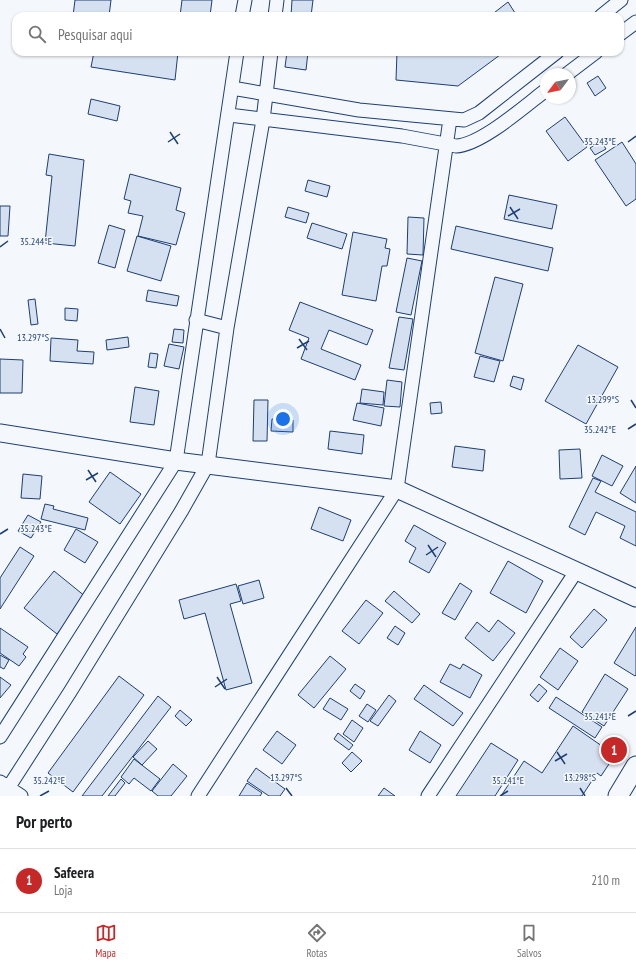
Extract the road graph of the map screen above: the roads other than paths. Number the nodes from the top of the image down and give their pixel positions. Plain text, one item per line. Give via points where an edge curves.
1 (245, 0) edge
2 (277, 0) edge
3 (621, 0) edge
4 (243, 12) edge
5 (276, 12) edge
6 (606, 12) edge
7 (636, 22) edge
8 (624, 31) edge
9 (236, 56) edge
10 (270, 56) edge
11 (552, 56) edge
12 (591, 56) edge
13 (575, 68) edge
14 (232, 88) junction
15 (265, 94) junction
16 (540, 94) edge
17 (229, 115) junction
18 (450, 119) junction
19 (263, 120) junction
20 (446, 144) junction
21 (196, 320) junction
22 (227, 328) junction
23 (0, 433) edge
24 (176, 461) junction
25 (208, 464) junction
26 (397, 489) junction
27 (577, 570) junction
28 (636, 598) edge
29 (0, 737) edge
30 (636, 766) edge
31 (4, 789) edge
32 (21, 796) edge
33 (198, 796) edge
34 (428, 796) edge
35 (618, 796) edge

1 - 4 street
2 - 5 street
3 - 6 street
7 - 8 street
9 - 14 street
10 - 15 street
11 - 18 street via 475,116 464,120
12 - 13 street
14 - 15 street
14 - 17 street
15 - 18 street via 360,110
15 - 19 street
16 - 20 street via 465,146
17 - 19 street
17 - 21 street
18 - 20 street
19 - 20 street via 402,136
19 - 22 street
20 - 26 street
21 - 22 street
21 - 24 street
22 - 25 street
23 - 24 street
24 - 25 street
24 - 29 street
25 - 26 street
25 - 31 street via 169,530
26 - 27 street
26 - 33 street
27 - 28 street
27 - 34 street
30 - 35 main road
31 - 32 street

